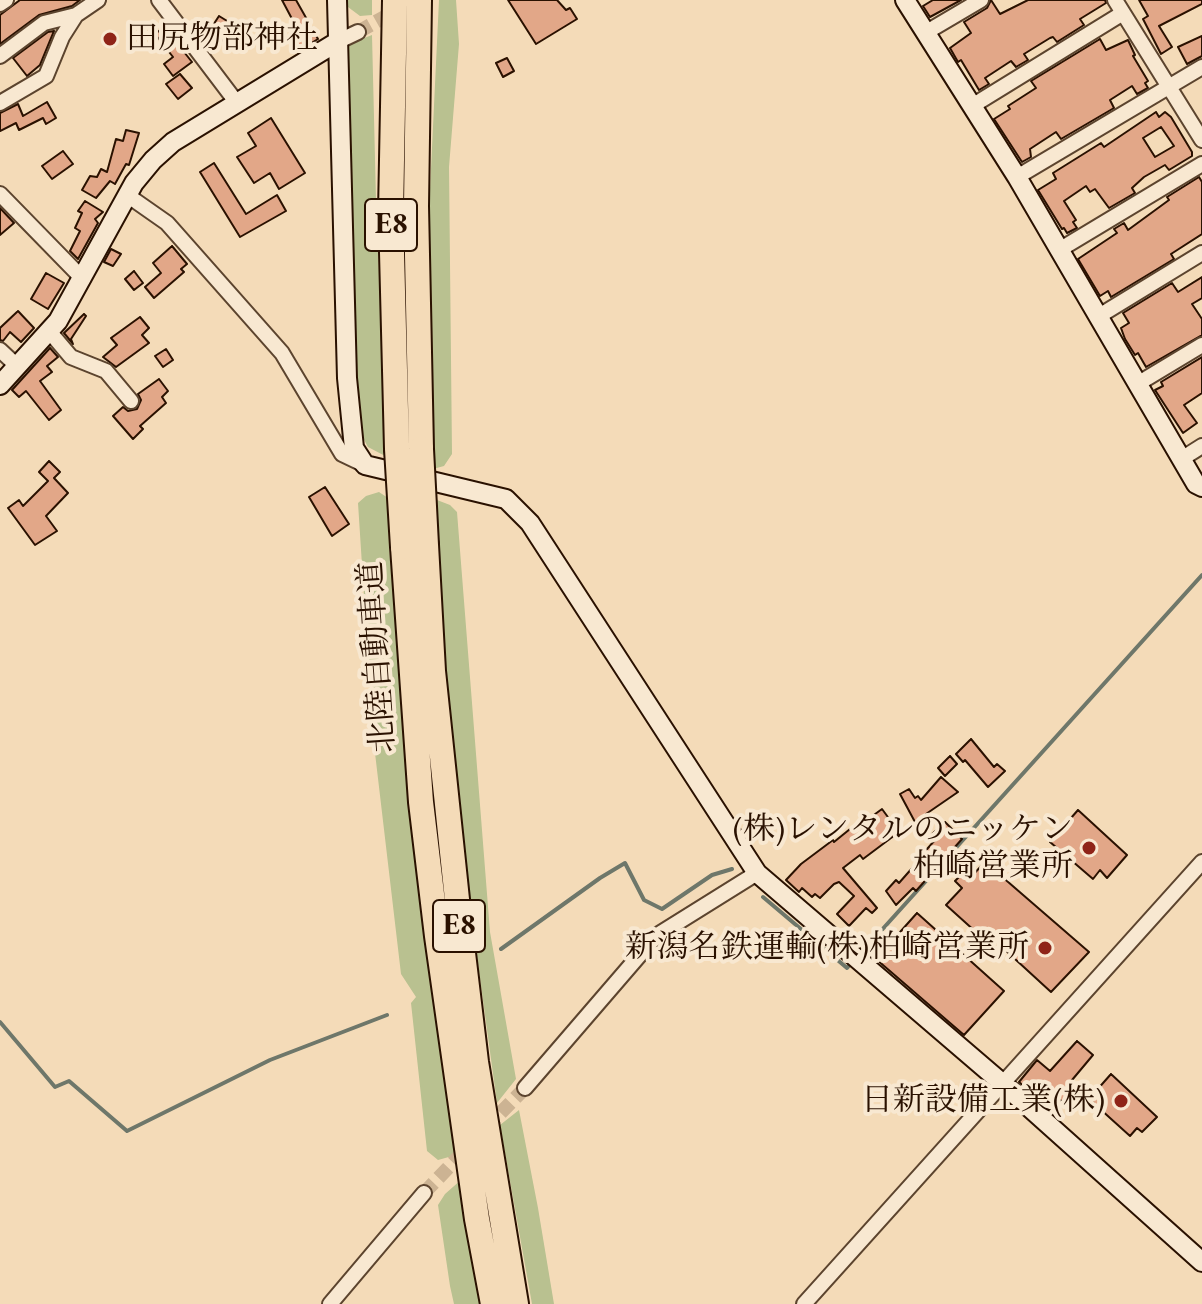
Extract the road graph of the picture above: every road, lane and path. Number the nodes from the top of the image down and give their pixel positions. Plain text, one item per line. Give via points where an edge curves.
1 (6, 0) edge
2 (98, 0) edge
3 (159, 0) edge
4 (337, 0) edge
5 (383, 0) edge
6 (395, 0) edge
7 (419, 0) edge
8 (426, 0) edge
9 (905, 0) edge
10 (981, 0) edge
11 (0, 4) edge
12 (1119, 6) edge
13 (76, 15) junction
14 (358, 32) tunnel mouth
15 (925, 33) junction
16 (337, 42) junction
17 (0, 56) edge
18 (1202, 67) edge
19 (417, 79) junction
20 (1170, 87) junction
21 (0, 103) edge
22 (237, 103) junction
23 (972, 106) junction
24 (1202, 140) edge
25 (1202, 164) edge
26 (1017, 177) junction
27 (0, 194) edge
28 (127, 195) junction
29 (391, 213) junction
30 (1059, 250) junction
31 (1202, 253) edge
32 (83, 279) junction
33 (1099, 316) junction
34 (49, 331) junction
35 (1202, 345) edge
36 (0, 350) edge
37 (17, 366) junction
38 (1139, 383) junction
39 (0, 385) edge
40 (131, 401) dead end
41 (1202, 446) edge
42 (409, 449) junction
43 (1183, 458) junction
44 (365, 465) junction
45 (1202, 487) edge
46 (414, 546) junction
47 (1202, 862) edge
48 (757, 873) junction
49 (1002, 1083) junction
50 (525, 1088) tunnel mouth
51 (424, 1193) tunnel mouth
52 (1202, 1262) edge
53 (330, 1304) edge
54 (493, 1304) edge
55 (516, 1304) edge
56 (804, 1304) edge

1 - 11 street
2 - 13 street
3 - 22 street
4 - 16 street
5 - 29 highway
6 - 29 highway, 北陸自動車道 / E8
7 - 19 highway, 北陸自動車道 / E8
8 - 19 highway
9 - 15 street
10 - 15 street
12 - 20 street
12 - 23 street
13 - 17 street via 44,23
13 - 21 street via 46,76
14 - 16 street
15 - 23 street
16 - 22 street
16 - 44 street via 347,378 354,448
18 - 20 street
19 - 42 highway, 北陸自動車道 / E8
20 - 24 street
20 - 26 street
22 - 28 street via 173,142
23 - 26 street
25 - 30 street
26 - 30 street
27 - 32 street
28 - 32 street
28 - 44 street via 167,223 282,353 342,454
29 - 42 highway, 北陸自動車道 / E8
30 - 33 street
31 - 33 street
32 - 34 street
33 - 38 street
34 - 37 street
34 - 40 street via 71,357 106,371
35 - 38 street
36 - 37 street
37 - 39 street
38 - 43 street
41 - 43 street
42 - 46 highway, 北陸自動車道 / E8, bridge
43 - 45 street
44 - 48 street via 506,499 530,523
46 - 54 highway, 北陸自動車道 / E8 via 421,802 474,1203
46 - 55 highway, 北陸自動車道 / E8 via 479,1077
47 - 49 street
48 - 49 street
48 - 50 street via 656,936
49 - 52 street
49 - 56 street
51 - 53 street

